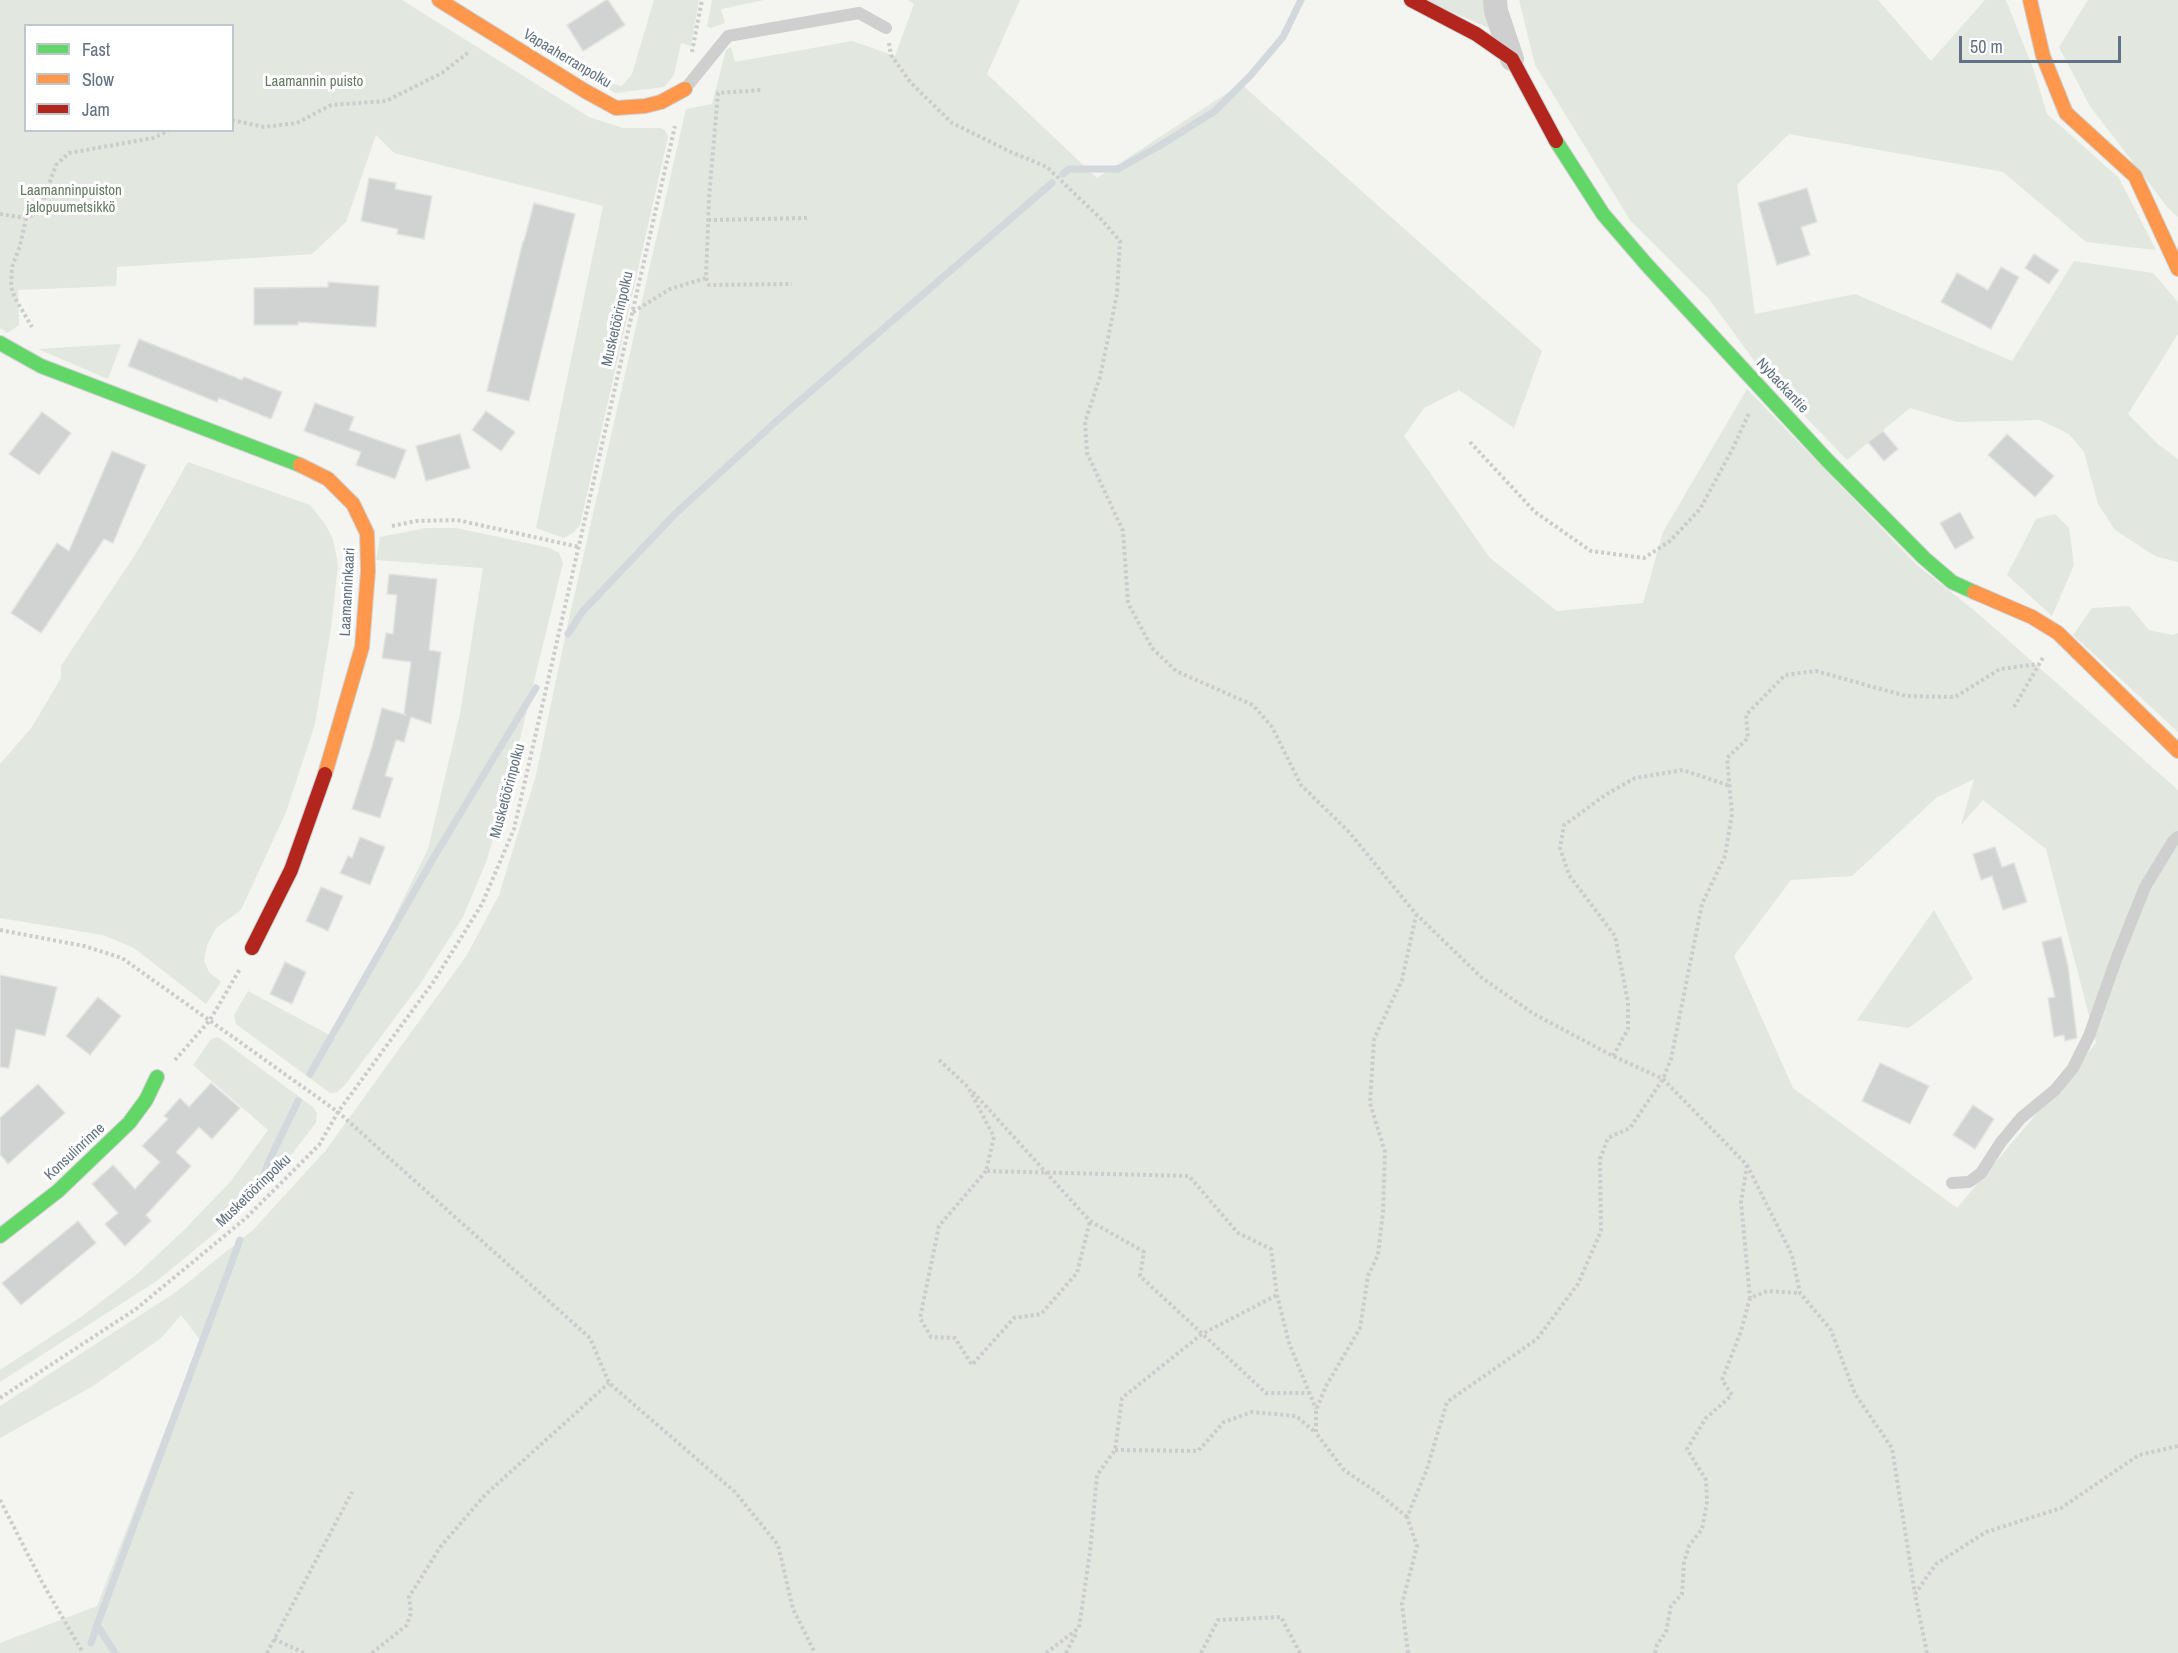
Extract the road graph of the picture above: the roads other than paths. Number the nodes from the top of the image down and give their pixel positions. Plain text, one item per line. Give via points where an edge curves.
1 (439, 0) edge
2 (1411, 0) edge
3 (1495, 0) edge
4 (2030, 0) edge
5 (886, 28) road end
6 (1512, 59) junction
7 (685, 89) joint
8 (2178, 269) edge
9 (0, 343) edge
10 (2178, 751) edge
11 (2178, 837) edge
12 (252, 948) road end
13 (157, 1077) road end
14 (1952, 1183) dead end
15 (0, 1236) edge

1 - 7 street, Vapaaherranpolku via 615,108 661,102
2 - 6 street, Nybackantie via 1476,34
3 - 6 street
4 - 8 street via 2043,56 2066,113 2135,176
5 - 7 lane via 859,13 728,36
6 - 10 street, Nybackantie via 1566,159 1603,214 1835,469 1952,582 2032,617 2058,633
9 - 12 street, Laamanninkaari via 41,366 301,465 328,479 353,504 367,532 362,647 322,783 291,870
11 - 14 lane via 2145,887 2073,1068 2055,1090 2021,1118 1981,1173 1969,1182
13 - 15 street, Konsulinrinne via 129,1123 58,1191

